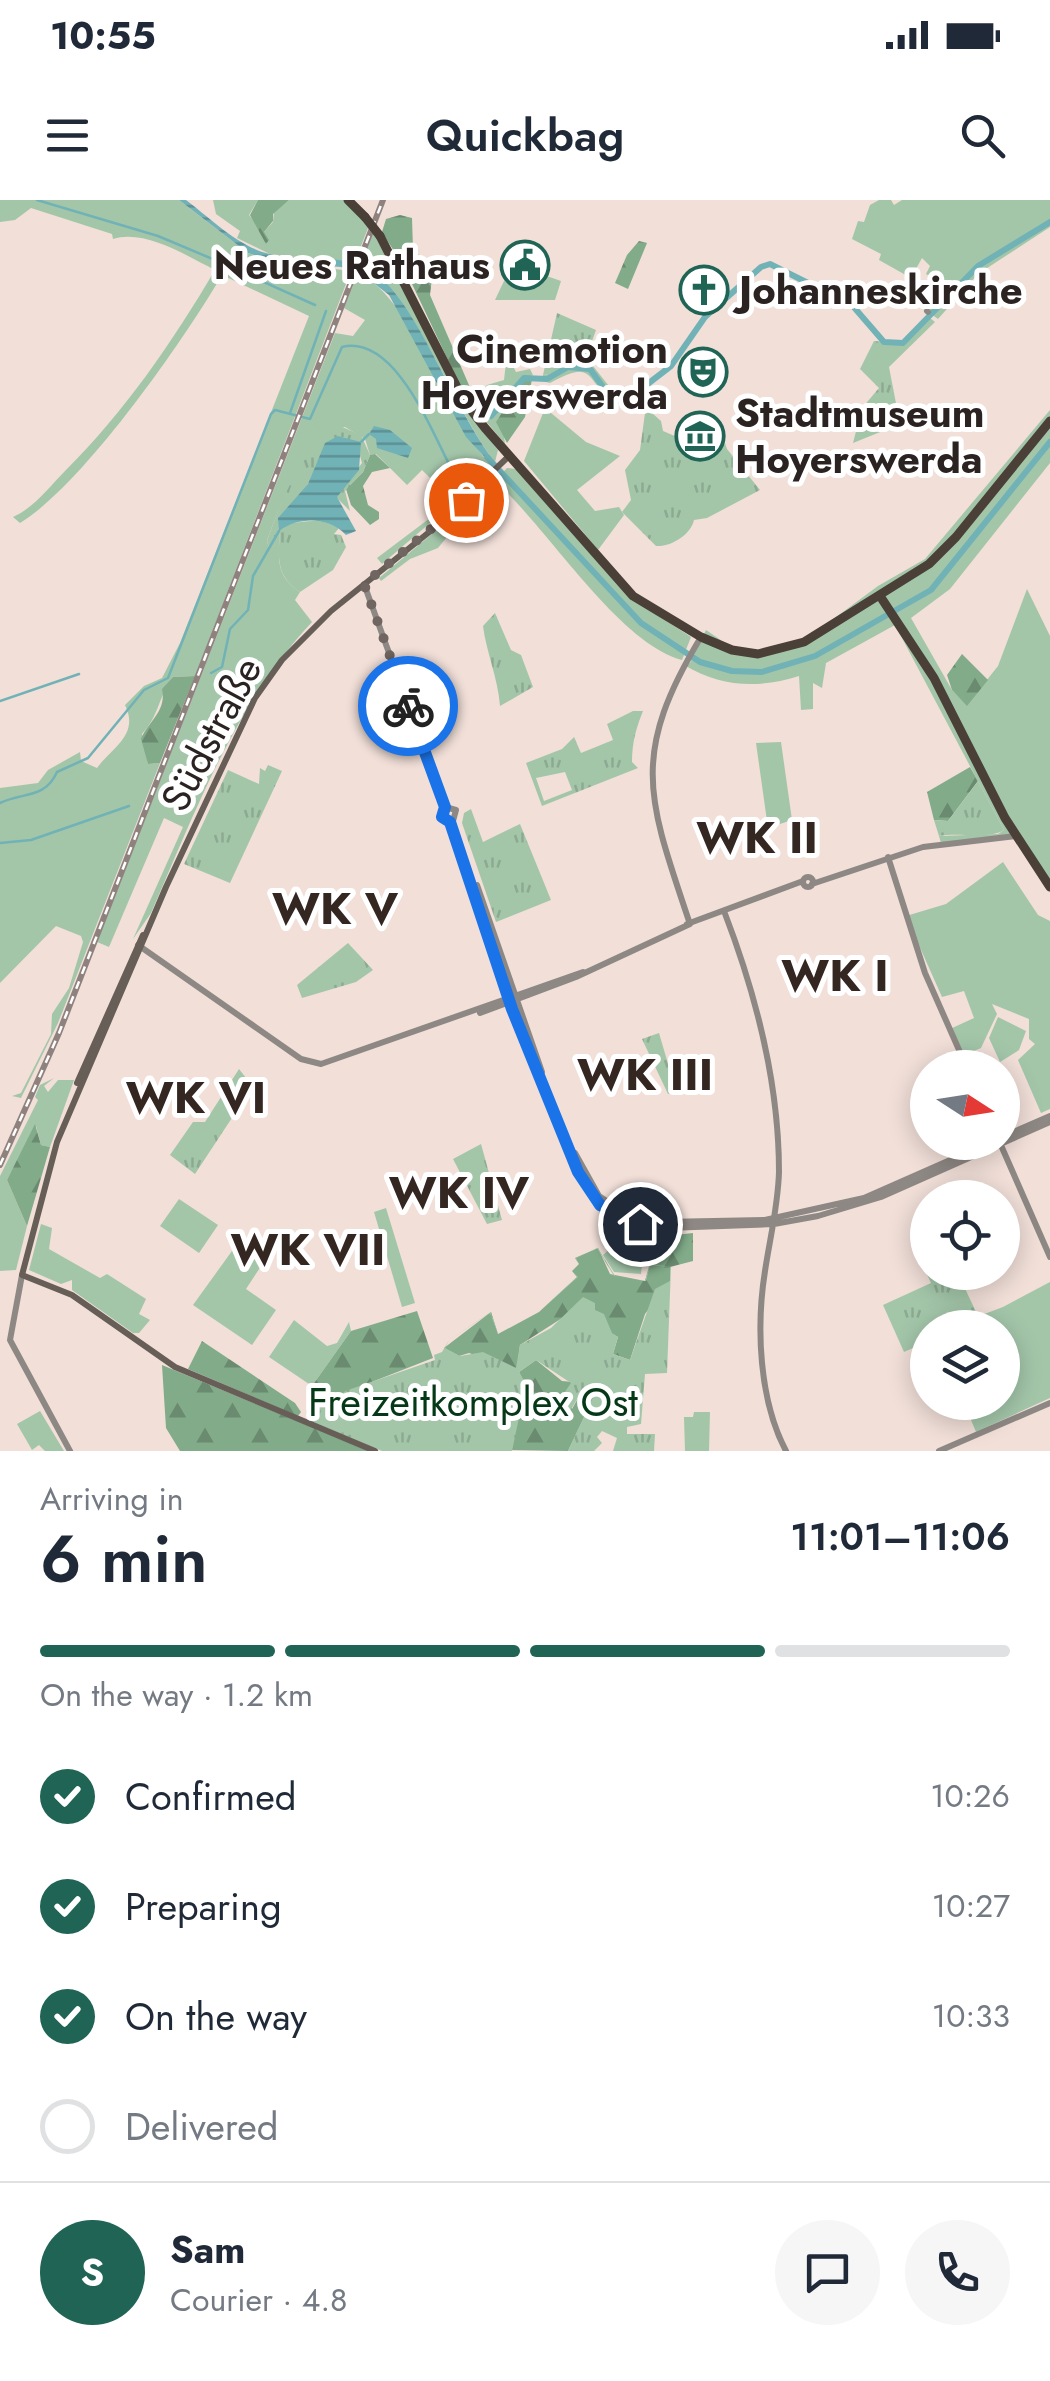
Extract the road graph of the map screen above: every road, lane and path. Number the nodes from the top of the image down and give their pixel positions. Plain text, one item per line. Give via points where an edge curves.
1 (348, 200) edge
2 (1050, 421) edge
3 (506, 459) junction
4 (366, 582) junction
5 (883, 600) junction
6 (701, 637) junction
7 (1016, 836) junction
8 (888, 857) junction
9 (1050, 887) edge
10 (724, 911) junction
11 (690, 924) junction
12 (138, 948) junction
13 (513, 999) junction
14 (959, 1050) edge
15 (1050, 1119) edge
16 (1020, 1133) edge
17 (950, 1160) edge
18 (960, 1160) edge
19 (1009, 1160) edge
20 (774, 1222) junction
21 (1050, 1257) edge
22 (22, 1275) junction
23 (1050, 1403) edge
24 (70, 1451) edge
25 (375, 1451) edge
26 (786, 1451) edge
27 (940, 1451) edge

1 - 3 main road, bridge via 380,236 464,401
2 - 5 main road via 948,546
3 - 4 main road, Südstraße
3 - 6 main road via 625,589
4 - 12 main road, Südstraße via 299,641 255,698
4 - 13 street via 447,807 442,817 451,822
5 - 6 main road via 776,653 744,653
5 - 7 main road via 934,678
6 - 11 street via 662,709 652,772 656,817
7 - 8 street
7 - 9 main road
8 - 10 street
8 - 14 street via 925,973
10 - 11 street
10 - 20 street via 767,1052 778,1154
11 - 13 street
12 - 13 street via 312,1064
12 - 22 main road, Südstraße via 57,1142
13 - 20 street via 586,1178 605,1203 654,1222
15 - 16 street
17 - 20 street via 864,1198
18 - 20 street via 848,1209
19 - 21 street
20 - 26 street via 761,1315 767,1390
22 - 24 street via 10,1340
22 - 25 main road via 72,1295 175,1367
23 - 27 street

